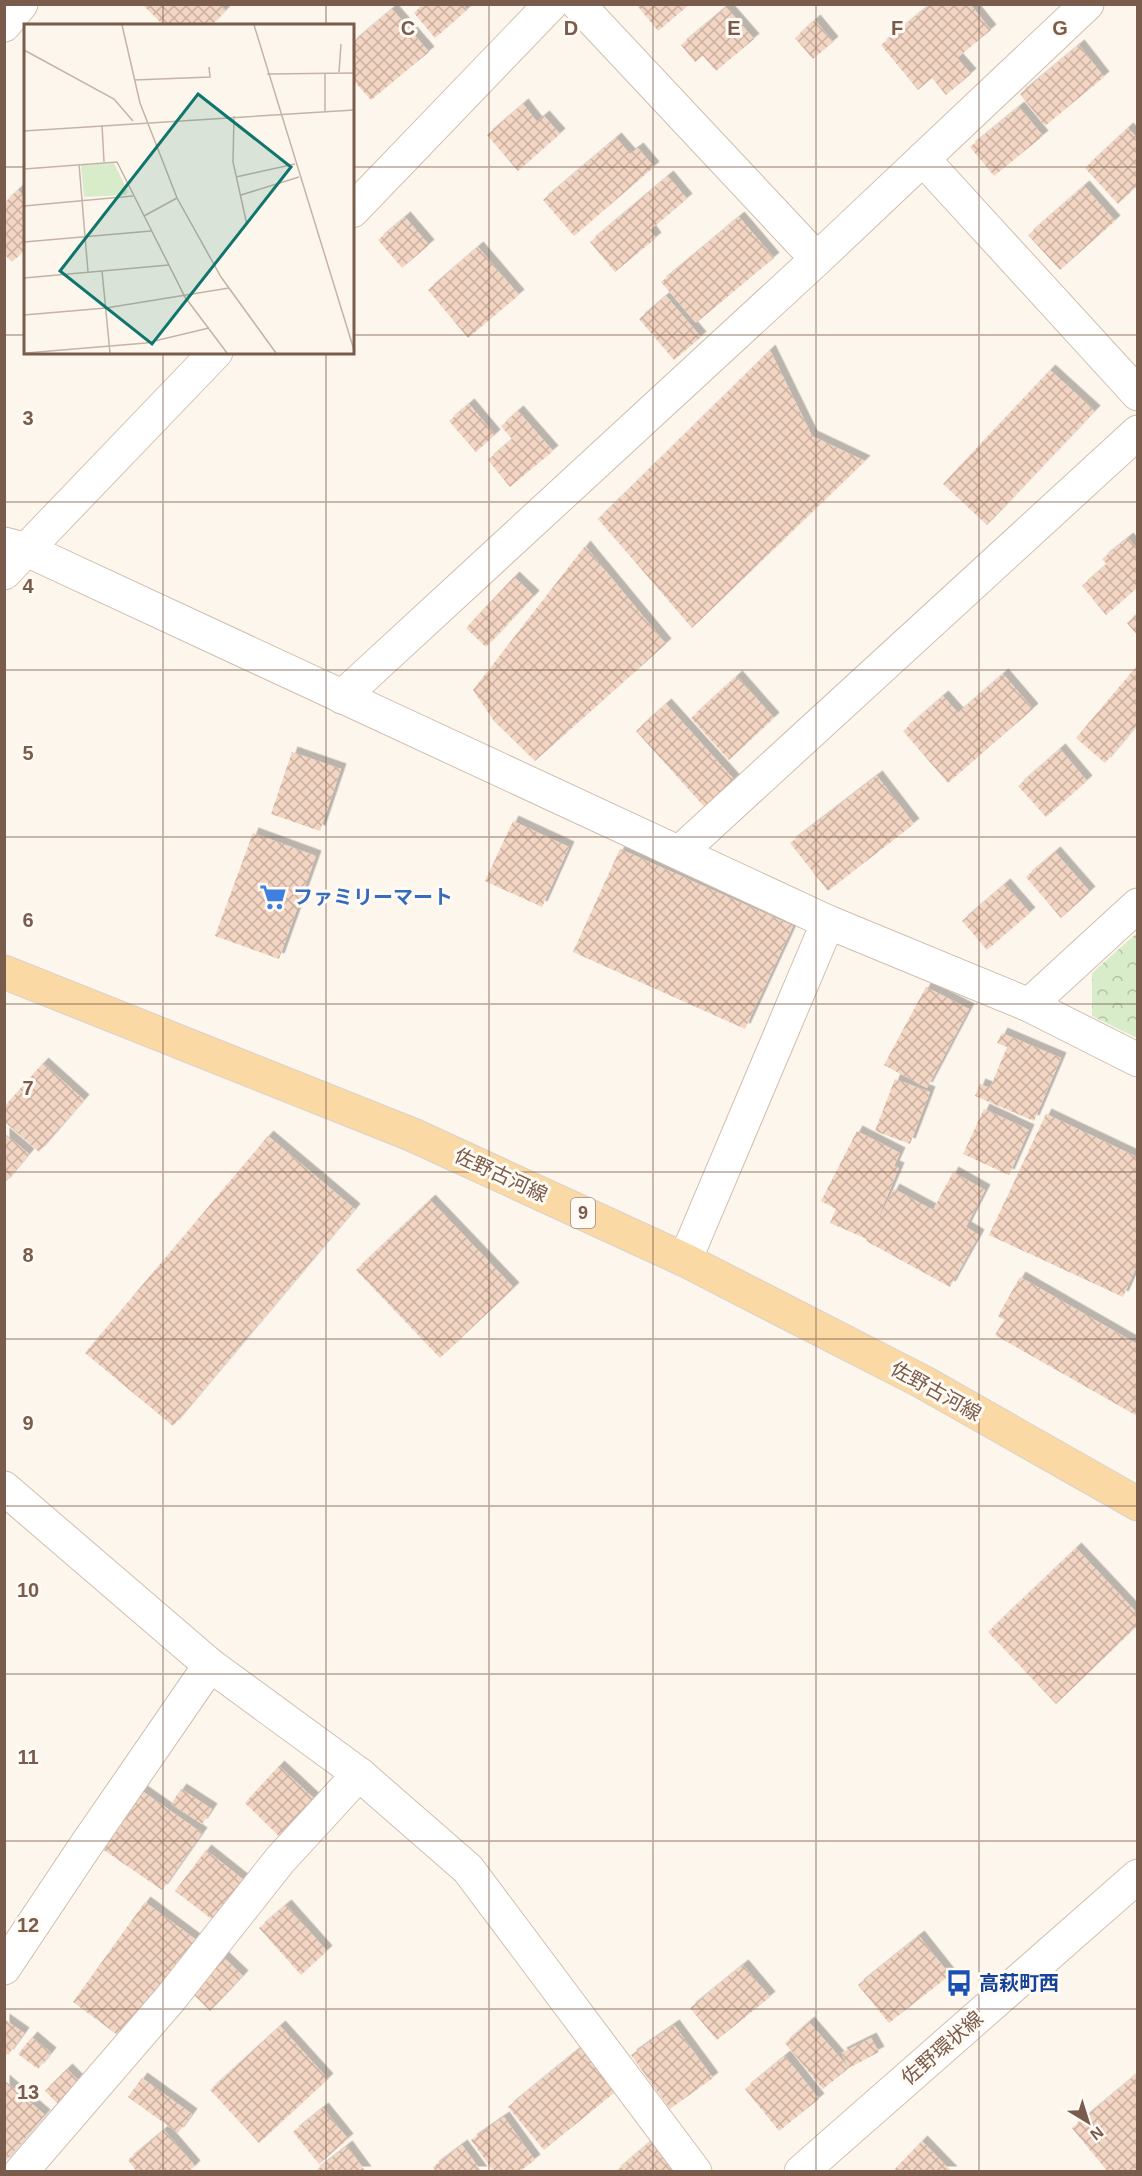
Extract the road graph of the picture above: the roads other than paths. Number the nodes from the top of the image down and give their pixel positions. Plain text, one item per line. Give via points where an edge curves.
1 (21, 4) edge
2 (551, 4) edge
3 (578, 4) edge
4 (1087, 4) edge
5 (4, 25) edge
6 (923, 159) junction
7 (354, 209) edge
8 (817, 259) junction
9 (214, 354) edge
10 (1137, 393) edge
11 (1137, 432) edge
12 (12, 555) edge
13 (342, 697) junction
14 (680, 852) junction
15 (1137, 905) edge
16 (828, 922) junction
17 (4, 972) edge
18 (1029, 1005) junction
19 (1137, 1060) edge
20 (685, 1260) junction
21 (4, 1488) edge
22 (1137, 1504) edge
23 (210, 1665) junction
24 (359, 1774) junction
25 (1137, 1876) edge
26 (4, 1968) edge
27 (21, 2172) edge
28 (695, 2172) edge
29 (801, 2172) edge

1 - 5 street
2 - 7 street
3 - 8 street
4 - 6 street
6 - 8 street
6 - 10 street
8 - 13 street
9 - 12 street
11 - 14 street
12 - 13 street
13 - 14 street
14 - 16 street
15 - 18 street
16 - 18 street
16 - 20 street
17 - 20 main road, 佐野古河線 / 9 via 413,1135
18 - 19 street
20 - 22 main road, 佐野古河線 / 9 via 923,1382
21 - 23 street
23 - 24 street
23 - 26 street
24 - 27 street via 280,1860 170,1999
24 - 28 street via 468,1869
25 - 29 street, 佐野環状線

